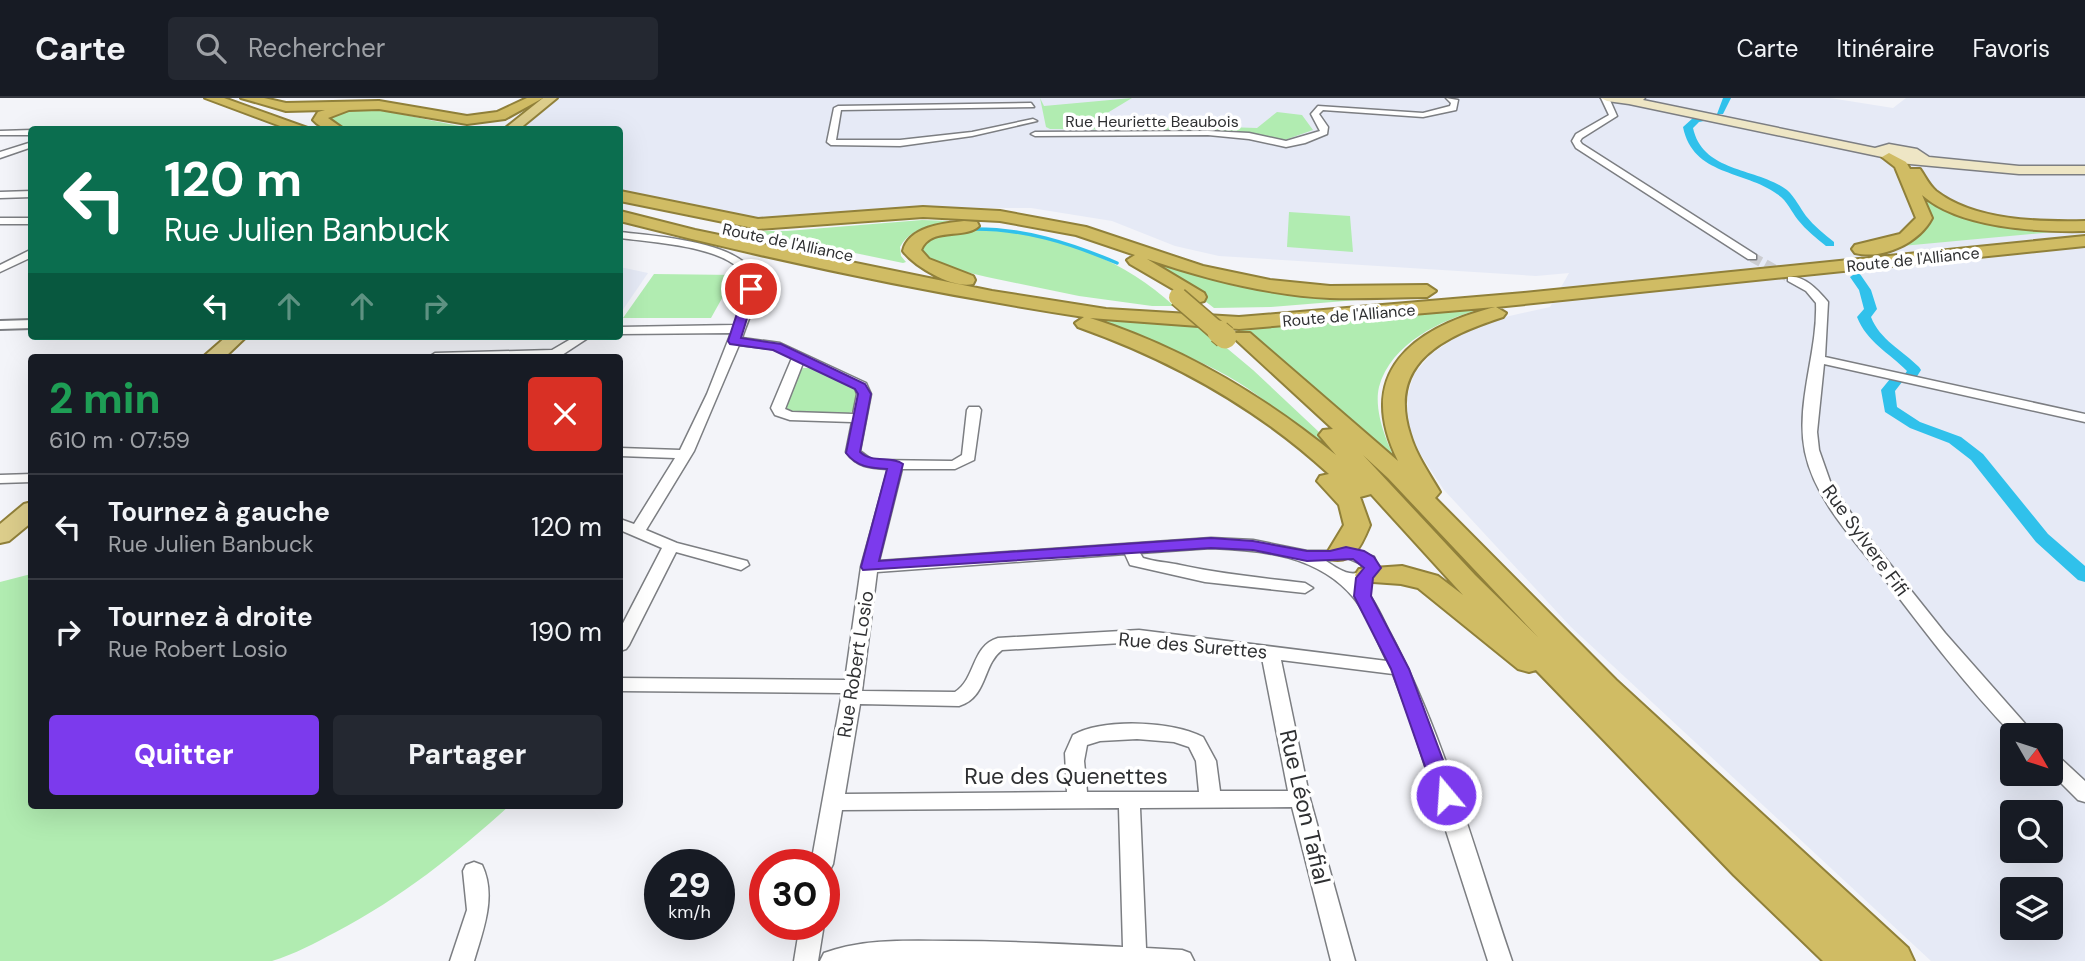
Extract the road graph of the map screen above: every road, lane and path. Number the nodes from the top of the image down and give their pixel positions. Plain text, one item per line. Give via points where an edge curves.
1 (211, 98) edge
2 (233, 98) edge
3 (247, 98) edge
4 (539, 98) edge
5 (551, 98) edge
6 (1450, 98) edge
7 (1623, 100) edge
8 (1030, 101) edge
9 (1033, 121) junction
10 (294, 126) edge
11 (323, 126) edge
12 (330, 126) edge
13 (462, 126) edge
14 (505, 126) edge
15 (514, 126) edge
16 (28, 132) edge
17 (0, 133) edge
18 (1035, 134) junction
19 (28, 145) edge
20 (1039, 147) dead end
21 (1886, 153) junction
22 (0, 155) edge
23 (1918, 158) junction
24 (2085, 163) edge
25 (2085, 170) edge
26 (28, 194) edge
27 (0, 195) edge
28 (623, 197) edge
29 (623, 206) edge
30 (672, 217) junction
31 (623, 220) edge
32 (0, 221) edge
33 (28, 221) edge
34 (2085, 226) edge
35 (2085, 232) edge
36 (623, 236) edge
37 (1110, 241) junction
38 (2085, 241) edge
39 (28, 254) edge
40 (1752, 257) tunnel mouth
41 (0, 269) edge
42 (1793, 270) junction
43 (966, 280) junction
44 (1660, 280) junction
45 (915, 283) junction
46 (1187, 297) junction
47 (992, 298) junction
48 (28, 324) edge
49 (0, 325) edge
50 (623, 330) edge
51 (736, 335) junction
52 (1234, 337) junction
53 (233, 340) edge
54 (578, 340) edge
55 (217, 354) edge
56 (555, 354) edge
57 (799, 356) junction
58 (1819, 359) junction
59 (974, 410) dead end
60 (860, 418) junction
61 (2085, 418) edge
62 (623, 452) edge
63 (684, 454) junction
64 (896, 464) junction
65 (28, 478) edge
66 (0, 479) edge
67 (28, 512) edge
68 (1437, 512) junction
69 (623, 525) edge
70 (637, 532) junction
71 (0, 536) edge
72 (671, 546) junction
73 (1130, 548) junction
74 (1334, 563) junction
75 (741, 565) dead end
76 (869, 567) junction
77 (1365, 583) junction
78 (1305, 588) dead end
79 (623, 639) edge
80 (1270, 651) junction
81 (1400, 669) junction
82 (623, 685) edge
83 (1566, 691) junction
84 (852, 692) junction
85 (2015, 723) edge
86 (2063, 773) edge
87 (1659, 776) junction
88 (2085, 794) edge
89 (1078, 799) junction
90 (1210, 799) junction
91 (1300, 799) junction
92 (1129, 800) junction
93 (832, 802) junction
94 (824, 849) edge
95 (474, 871) dead end
96 (809, 940) edge
97 (1135, 957) junction
98 (461, 961) edge
99 (806, 961) edge
100 (832, 961) edge
101 (1182, 961) edge
102 (1343, 961) edge
103 (1500, 961) edge
104 (1850, 961) edge
105 (1894, 961) edge

1 - 10 highway
2 - 11 highway
3 - 4 highway via 286,107 379,104 467,120 500,116
4 - 14 main road
5 - 15 main road
6 - 18 street, Rue Heuriette Beaubois via 1455,102 1453,108 1431,114 1334,107 1315,111 1324,132 1291,144 1208,133
7 - 21 main road
7 - 40 street via 1613,116 1576,139 1579,146
8 - 9 street
8 - 9 street via 838,108 831,142 921,141
9 - 18 street
12 - 13 highway via 321,117 363,107
16 - 17 street
18 - 20 street
19 - 22 street
21 - 23 main road
21 - 42 highway via 1902,165 1911,183 1923,213 1920,226 1909,236 1880,247
23 - 24 main road via 1999,164
23 - 25 main road via 2007,169
23 - 34 highway via 1914,170 1927,191 1957,207 2025,223
26 - 27 street
28 - 37 highway via 749,223 974,214 1054,225
29 - 30 highway, Route de l'Alliance
30 - 43 highway, Route de l'Alliance
30 - 46 highway via 775,229 925,218 1013,223 1057,231 1133,259
31 - 45 highway, Route de l'Alliance
32 - 33 street
35 - 42 highway, Route de l'Alliance
36 - 51 street via 713,251 744,267 751,289
37 - 44 highway via 1225,277 1330,292 1407,293 1600,277
37 - 46 highway via 1158,268
38 - 44 highway, Route de l'Alliance
39 - 41 street
42 - 44 highway, Route de l'Alliance
42 - 58 street, Rue Sylvere Fifi via 1822,302
43 - 44 highway, Route de l'Alliance via 1114,306 1229,311
43 - 46 highway via 923,263 913,246 936,231 966,226 1044,233 1120,259
44 - 47 highway, Route de l'Alliance via 1239,323 1106,315
44 - 68 highway via 1634,293 1519,307 1474,319 1437,335 1411,357 1396,379 1393,414 1398,434
45 - 47 highway, Route de l'Alliance
45 - 74 highway via 1143,352 1252,412 1297,447 1351,503 1357,525
46 - 52 highway
47 - 83 highway via 1120,335 1236,390 1314,446
48 - 49 street
50 - 51 street
51 - 57 street
51 - 63 street
52 - 68 highway via 1327,409
52 - 87 highway via 1465,581
53 - 55 main road
54 - 56 street
57 - 60 street via 861,386
57 - 60 street via 780,412
58 - 61 street
58 - 85 street, Rue Sylvere Fifi via 1809,432 1812,454 1824,481 1845,517 1909,599
59 - 64 street via 969,457 964,461 955,465
60 - 64 street via 855,456 870,464
62 - 63 street
63 - 70 street
64 - 76 street, Rue Robert Losio
65 - 66 street
67 - 71 main road
68 - 105 highway via 1605,688
69 - 70 street
70 - 72 street
72 - 75 street
72 - 79 street
73 - 74 street via 1232,544
73 - 76 street
73 - 78 street via 1136,561 1154,567
74 - 77 street
74 - 77 street via 1352,553 1368,561 1372,568
76 - 84 street, Rue Robert Losio
77 - 81 street
77 - 83 highway via 1402,575 1428,582
80 - 81 street, Rue des Surettes
80 - 84 street, Rue des Surettes via 1139,636 998,643 985,652 973,689 959,699
80 - 91 street, Rue Léon Tafial
81 - 103 street
82 - 84 street, Rue des Surettes
83 - 87 highway
84 - 93 street, Rue Robert Losio
86 - 88 street
87 - 104 highway
89 - 90 street via 1077,746 1088,734 1117,733 1170,734 1197,742 1204,755
89 - 92 street, Rue des Quenettes
89 - 93 street, Rue des Quenettes
90 - 91 street, Rue des Quenettes
90 - 92 street, Rue des Quenettes
91 - 102 street, Rue Léon Tafial
92 - 97 street
93 - 94 street, Rue Robert Losio
95 - 98 street via 478,910
96 - 99 street
97 - 100 street via 878,951
97 - 101 street

